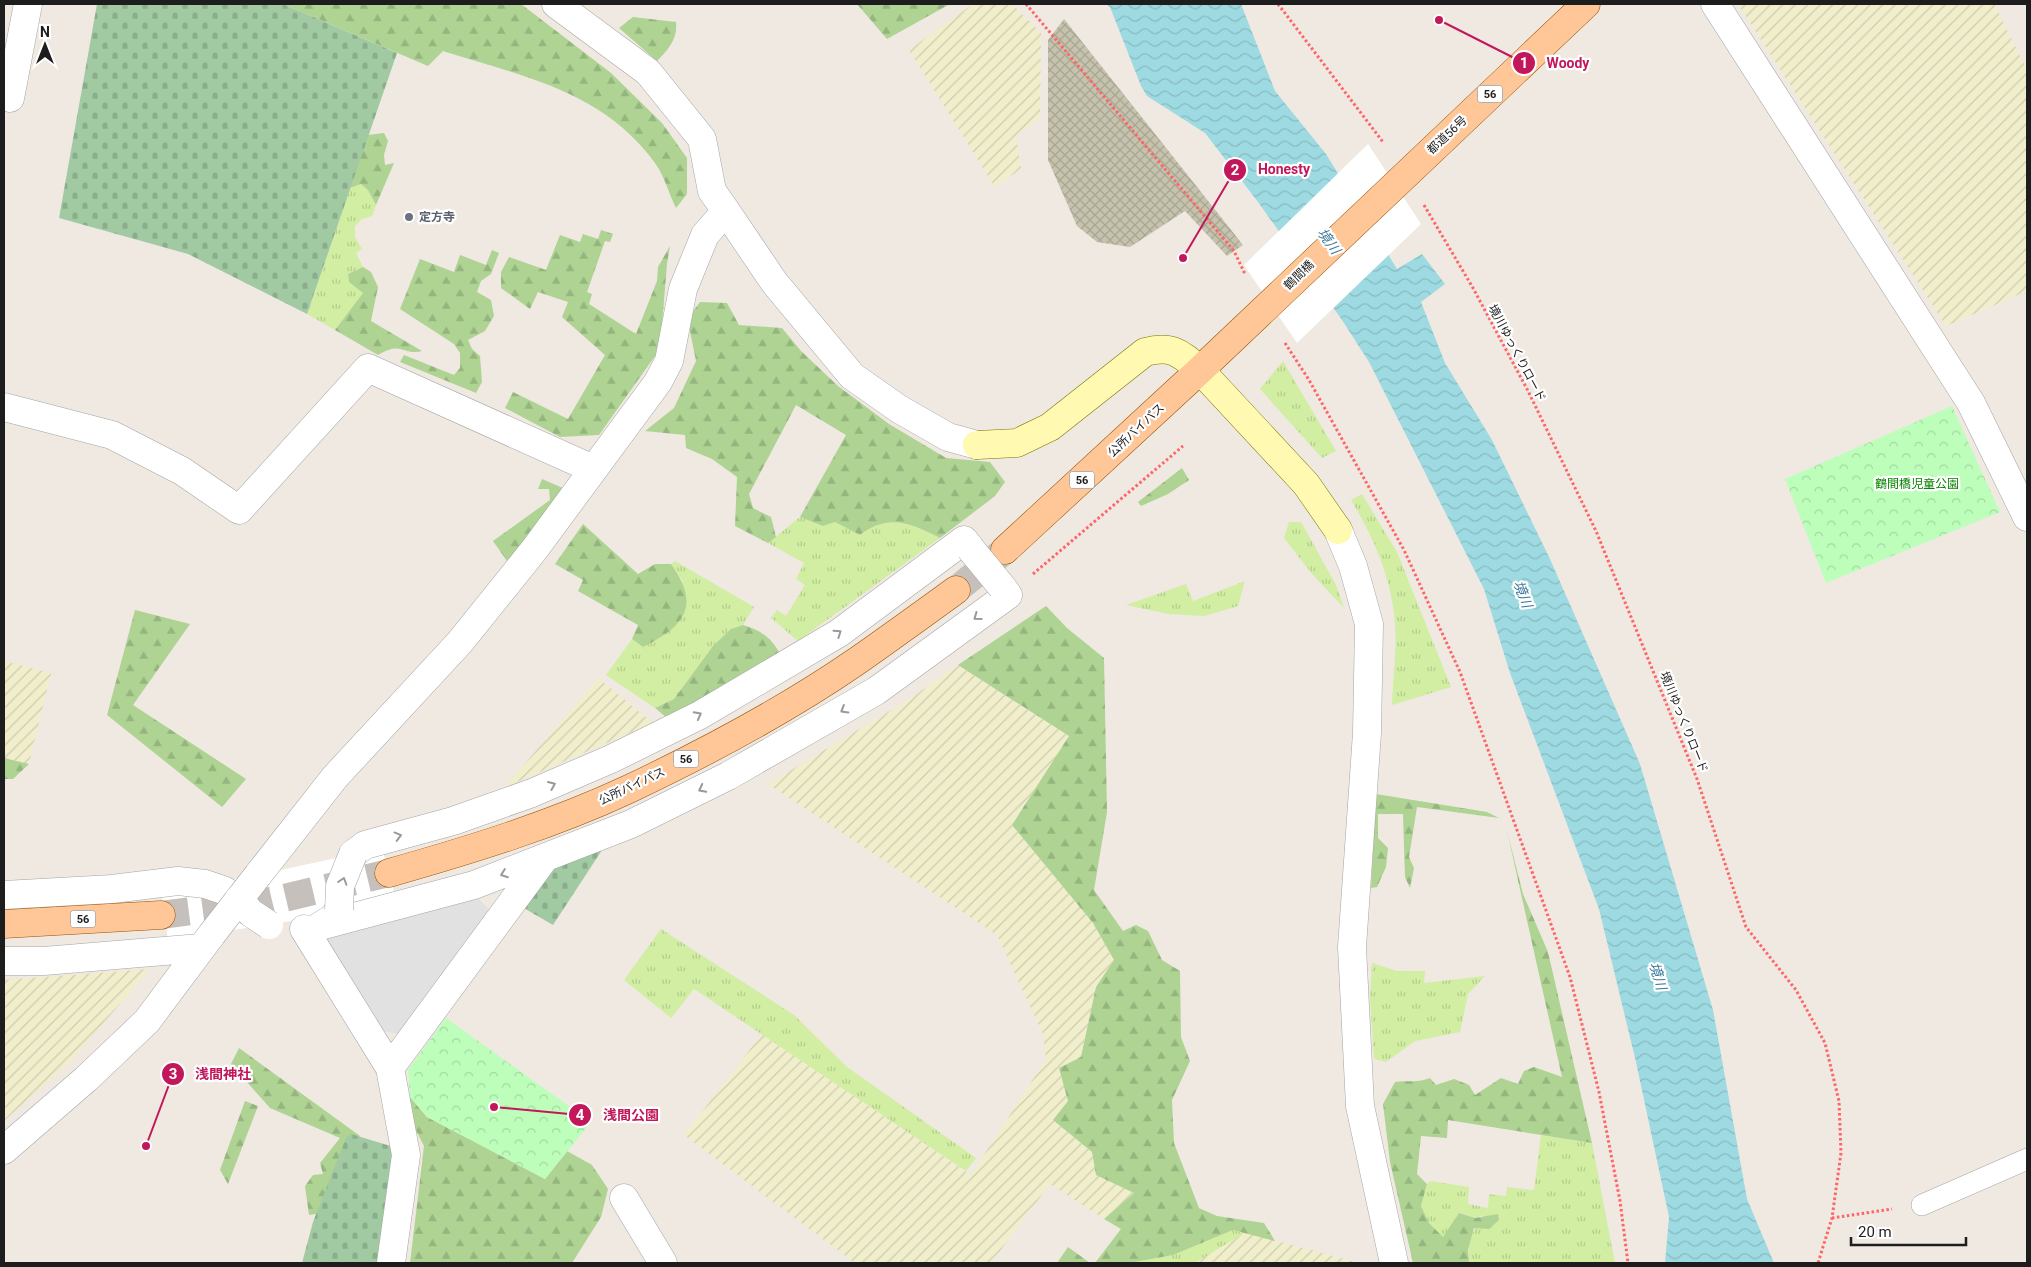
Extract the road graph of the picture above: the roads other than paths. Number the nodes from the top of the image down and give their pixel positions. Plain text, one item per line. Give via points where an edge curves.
1 (28, 4) edge
2 (556, 4) edge
3 (1586, 4) edge
4 (1715, 4) edge
5 (10, 98) dead end
6 (1394, 184) joint
7 (726, 211) junction
8 (1200, 370) junction
9 (4, 407) edge
10 (593, 469) junction
11 (2027, 517) edge
12 (1005, 550) tunnel mouth
13 (956, 590) tunnel mouth
14 (544, 859) junction
15 (389, 873) tunnel mouth
16 (4, 895) edge
17 (239, 899) junction
18 (161, 915) tunnel mouth
19 (321, 921) junction
20 (4, 924) edge
21 (206, 941) junction
22 (4, 961) edge
23 (390, 1068) junction
24 (4, 1150) edge
25 (2027, 1159) edge
26 (624, 1198) dead end
27 (1922, 1205) road end
28 (391, 1263) edge
29 (663, 1263) edge
30 (1394, 1263) edge

1 - 5 street
2 - 7 street via 648,72 702,139 712,191
3 - 6 main road, 都道56号 / 56
4 - 11 street via 1971,403
6 - 8 main road, 鶴間橋 / 56
7 - 8 street via 774,282 852,376 948,437 976,445 1017,443 1050,427 1145,352 1161,348 1182,355
7 - 10 street via 705,235 683,290 669,361 658,382
8 - 12 main road, 公所バイパス / 56
8 - 30 street via 1306,484 1338,530 1353,566 1369,624 1367,733 1352,947 1360,1106
9 - 10 street via 112,435 182,471 239,510 368,368
10 - 17 street, bridge via 534,550 460,642 335,776
13 - 15 main road, 公所バイパス / 56 via 856,662 783,706 628,789 545,824
14 -> 19 street via 474,885
19 -> 14 street, bridge via 353,854 365,845 453,821 532,793 700,715 839,633 964,540 1005,591 876,691 800,736 631,824
14 - 23 street
16 - 17 street via 112,889 178,881 205,884
17 - 19 street, bridge via 251,913 269,925
17 - 21 street, bridge
18 - 20 main road, 56
19 - 23 street
21 - 22 street via 44,961
21 - 24 street via 147,1021
23 - 28 street via 406,1155
25 - 27 lane
26 - 29 street

